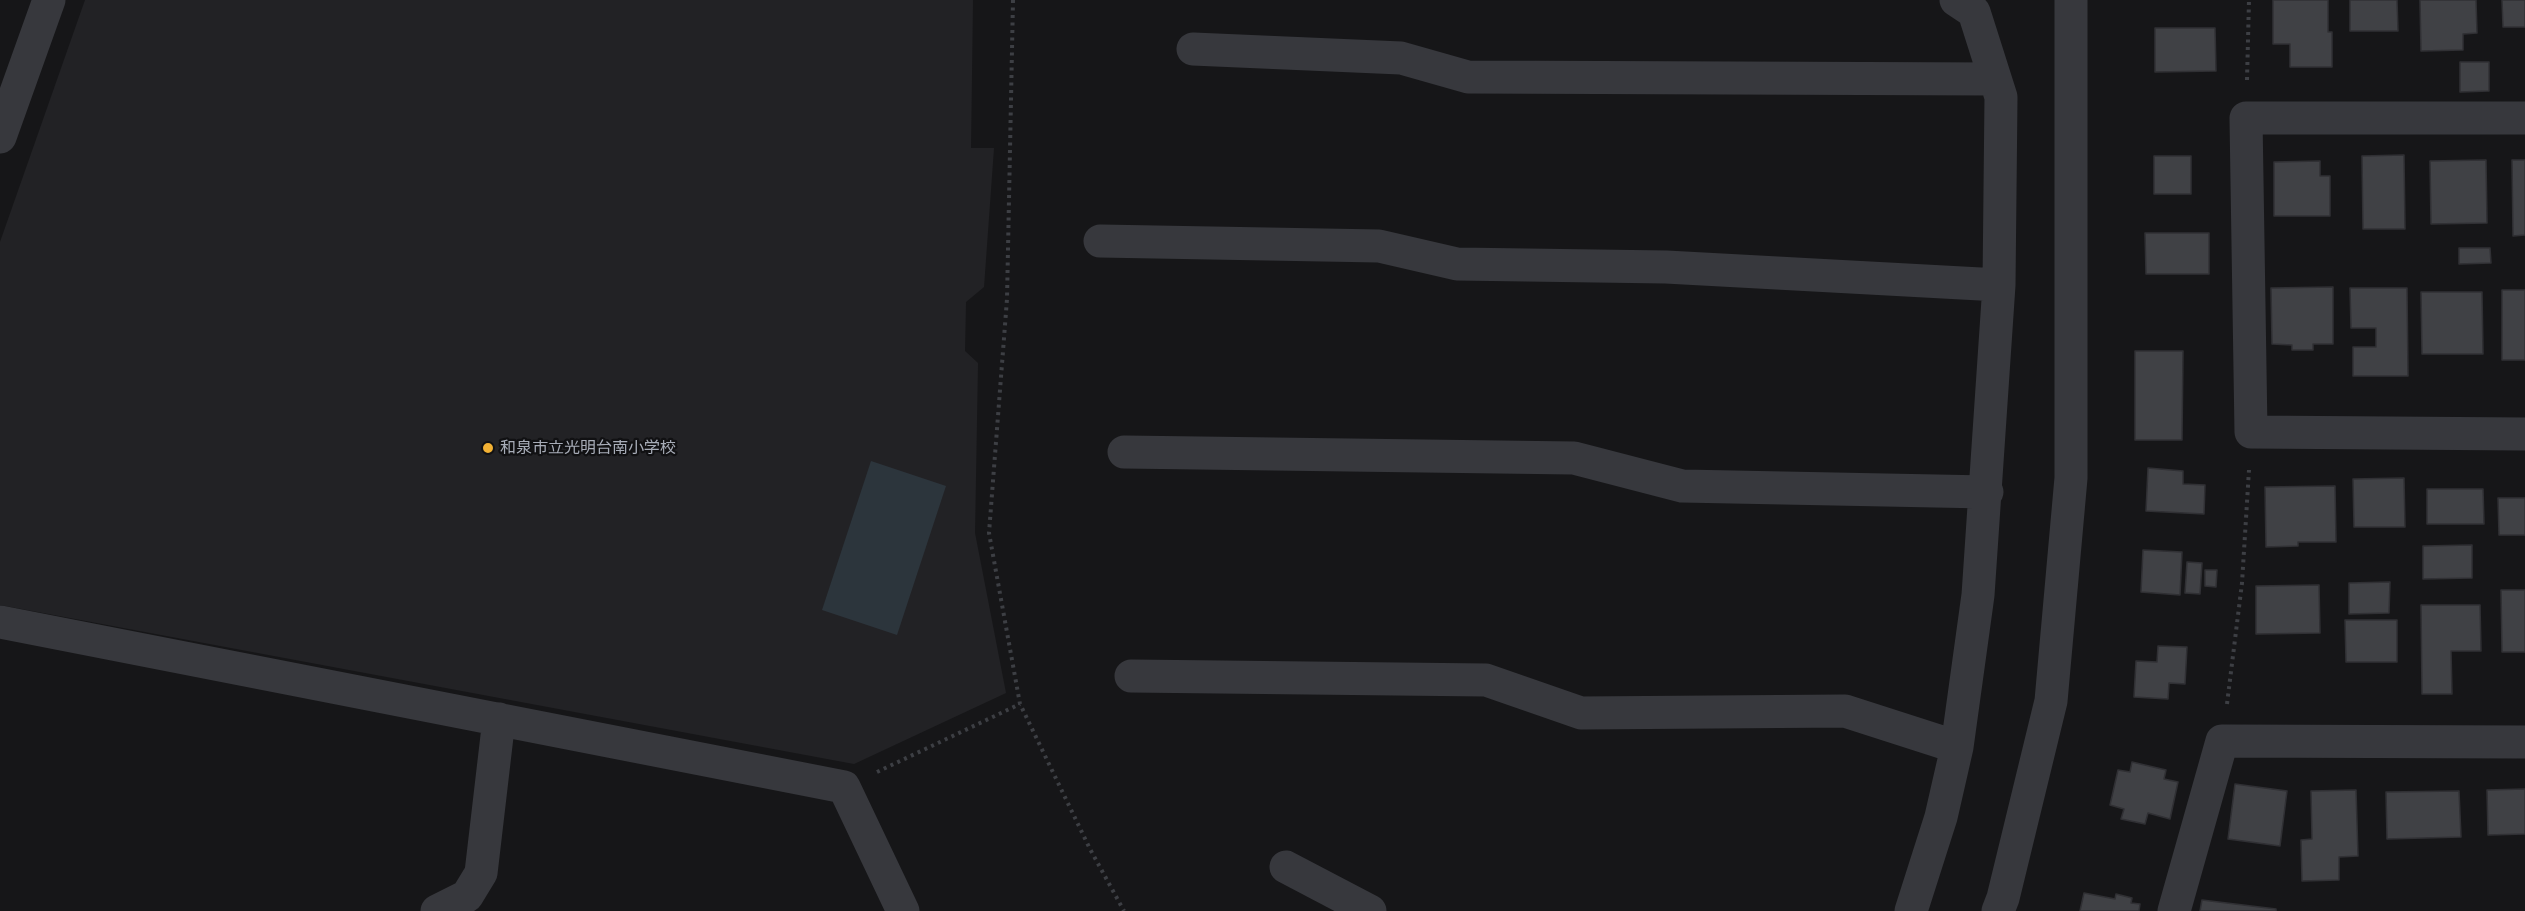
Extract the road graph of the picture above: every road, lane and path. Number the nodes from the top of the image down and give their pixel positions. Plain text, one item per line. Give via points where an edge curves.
1 (49, 0) edge
2 (1013, 0) edge
3 (1956, 0) edge
4 (2072, 0) edge
5 (2248, 0) edge
6 (1193, 49) dead end
7 (1995, 79) junction
8 (2246, 118) junction
9 (2525, 118) edge
10 (0, 137) edge
11 (1100, 241) dead end
12 (1999, 285) junction
13 (2251, 432) junction
14 (2525, 434) edge
15 (1124, 452) dead end
16 (1987, 492) junction
17 (0, 622) edge
18 (1131, 676) dead end
19 (1020, 704) junction
20 (499, 719) junction
21 (2222, 741) junction
22 (2525, 742) edge
23 (1957, 747) junction
24 (844, 788) junction
25 (1286, 867) dead end
26 (437, 911) edge
27 (903, 911) edge
28 (1124, 911) edge
29 (1370, 911) edge
30 (1911, 911) edge
31 (1998, 911) edge
32 (2174, 911) edge

1 - 10 street
2 - 19 path via 1007,299 989,533
3 - 7 street via 1974,12
4 - 31 street via 2071,477 2051,702
5 - 8 path
6 - 7 street via 1401,58 1468,77
7 - 12 street via 2001,97
8 - 9 street
8 - 13 street
11 - 12 street via 1379,246 1457,264 1666,267
12 - 16 street
13 - 14 street
13 - 21 path via 2242,583
15 - 16 street via 1574,458 1682,486
16 - 23 street via 1978,596
17 - 20 street
18 - 23 street via 1486,680 1581,713 1845,711
19 - 24 path
19 - 28 path
20 - 24 street
20 - 26 street via 482,873 467,896
21 - 22 street
21 - 32 street
23 - 30 street via 1941,817
24 - 27 street
25 - 29 street

